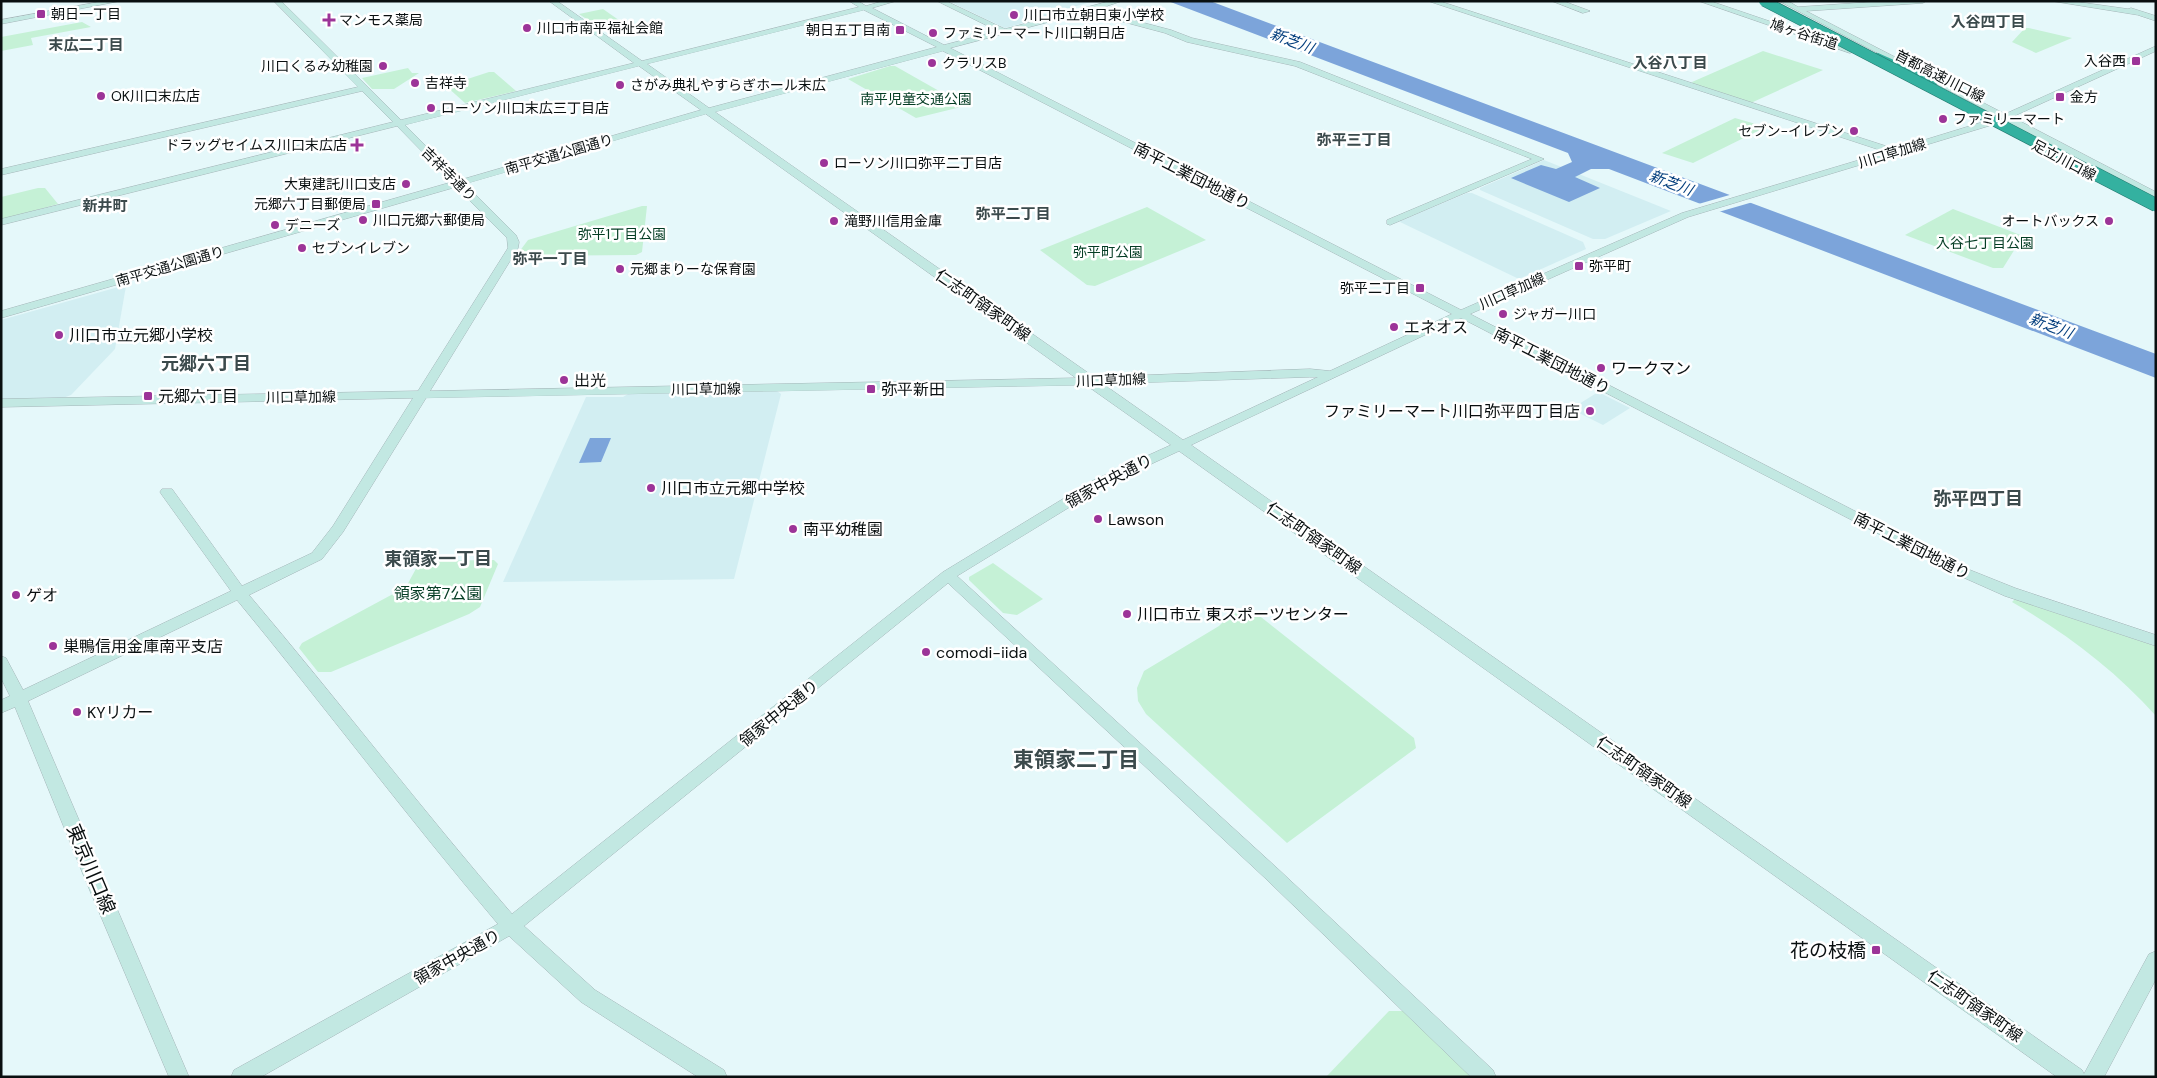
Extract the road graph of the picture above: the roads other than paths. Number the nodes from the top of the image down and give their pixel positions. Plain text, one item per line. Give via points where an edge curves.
1 (117, 1) edge
2 (277, 1) edge
3 (552, 1) edge
4 (852, 1) edge
5 (893, 1) edge
6 (940, 1) edge
7 (1119, 1) edge
8 (1431, 1) edge
9 (1555, 1) edge
10 (1702, 1) edge
11 (1760, 1) edge
12 (1764, 1) edge
13 (1768, 1) edge
14 (1774, 1) edge
15 (1781, 1) edge
16 (1923, 1) edge
17 (2055, 1) edge
18 (2108, 1) edge
19 (865, 8) junction
20 (1796, 9) junction
21 (1101, 10) dead end
22 (1586, 11) dead end
23 (2138, 13) junction
24 (1756, 18) junction
25 (1789, 18) junction
26 (2156, 19) edge
27 (1, 22) edge
28 (1005, 32) junction
29 (943, 48) junction
30 (2156, 48) edge
31 (1853, 51) junction
32 (1882, 60) junction
33 (639, 63) junction
34 (1935, 82) junction
35 (1918, 84) junction
36 (363, 88) junction
37 (708, 112) junction
38 (2004, 118) junction
39 (398, 123) junction
40 (1993, 123) junction
41 (1894, 152) junction
42 (1, 172) edge
43 (458, 183) junction
44 (2156, 198) edge
45 (2156, 206) edge
46 (1, 222) edge
47 (1390, 222) dead end
48 (1, 314) edge
49 (1461, 314) junction
50 (1286, 374) junction
51 (1332, 375) junction
52 (1090, 381) junction
53 (1301, 390) junction
54 (421, 394) junction
55 (1, 403) edge
56 (1182, 444) junction
57 (167, 492) dead end
58 (948, 575) junction
59 (240, 594) junction
60 (2156, 641) edge
61 (1, 662) edge
62 (20, 698) junction
63 (1, 706) edge
64 (511, 926) junction
65 (2156, 960) edge
66 (179, 1077) edge
67 (241, 1077) edge
68 (717, 1077) edge
69 (1486, 1077) edge
70 (2074, 1077) edge
71 (2094, 1077) edge

1 - 27 street
2 - 36 street, 吉祥寺通り
3 - 33 street, 仁志町領家町線
4 - 19 street, 南平工業団地通り
5 - 19 street
6 - 28 street
7 - 28 street, 南平交通公園通り
8 - 41 street
9 - 22 street
10 - 24 street, 鳩ヶ谷街道
11 - 25 street, 足立川口線
12 - 45 highway, 首都高速川口線, bridge
13 - 32 highway, bridge
14 - 32 highway, bridge
15 - 20 street, 足立川口線
15 - 44 highway, 首都高速川口線
16 - 20 street
17 - 23 street
18 - 23 street
19 - 29 street, 南平工業団地通り
19 - 33 street
20 - 34 street, 足立川口線
21 - 47 street via 1112,17 1190,40 1296,64 1540,159
23 - 26 street
24 - 25 street, 鳩ヶ谷街道 via 1780,23 1790,21
24 - 31 street, 鳩ヶ谷街道
25 - 31 street, 足立川口線
28 - 29 street, 南平交通公園通り
29 - 37 street, 南平交通公園通り
29 - 49 street, 南平工業団地通り
30 - 38 street, 川口草加線
31 - 35 street, 足立川口線
32 - 34 highway
32 - 35 highway
33 - 37 street, 仁志町領家町線
33 - 39 street
34 - 38 street, 足立川口線
35 - 40 street, 足立川口線
36 - 39 street, 吉祥寺通り
36 - 42 street
37 - 43 street, 南平交通公園通り
37 - 52 street, 仁志町領家町線
38 - 40 street, 川口草加線
38 - 44 street, 足立川口線
39 - 43 street, 吉祥寺通り
39 - 46 street
40 - 41 street, 川口草加線
40 - 45 street, 足立川口線
41 - 49 street, 川口草加線 via 1651,228
43 - 48 street, 南平交通公園通り
43 - 54 street, 吉祥寺通り via 514,242 513,248
49 - 51 street, 川口草加線
49 - 60 street, 南平工業団地通り via 1966,573 2019,595
50 - 51 street, 川口草加線
50 - 52 street, 川口草加線
50 - 53 street
51 - 53 street, 領家中央通り
52 - 54 street, 川口草加線
52 - 56 street, 仁志町領家町線
53 - 56 street, 領家中央通り
54 - 55 street, 川口草加線
54 - 59 street via 325,548 313,559
56 - 58 street, 領家中央通り via 1098,483
56 - 70 street, 仁志町領家町線
57 - 59 street
58 - 64 street, 領家中央通り
58 - 69 street
59 - 62 street
59 - 64 street
61 - 62 street, 東京川口線
62 - 63 street
62 - 66 street, 東京川口線
64 - 67 street, 領家中央通り
64 - 68 street via 588,996
65 - 71 street

